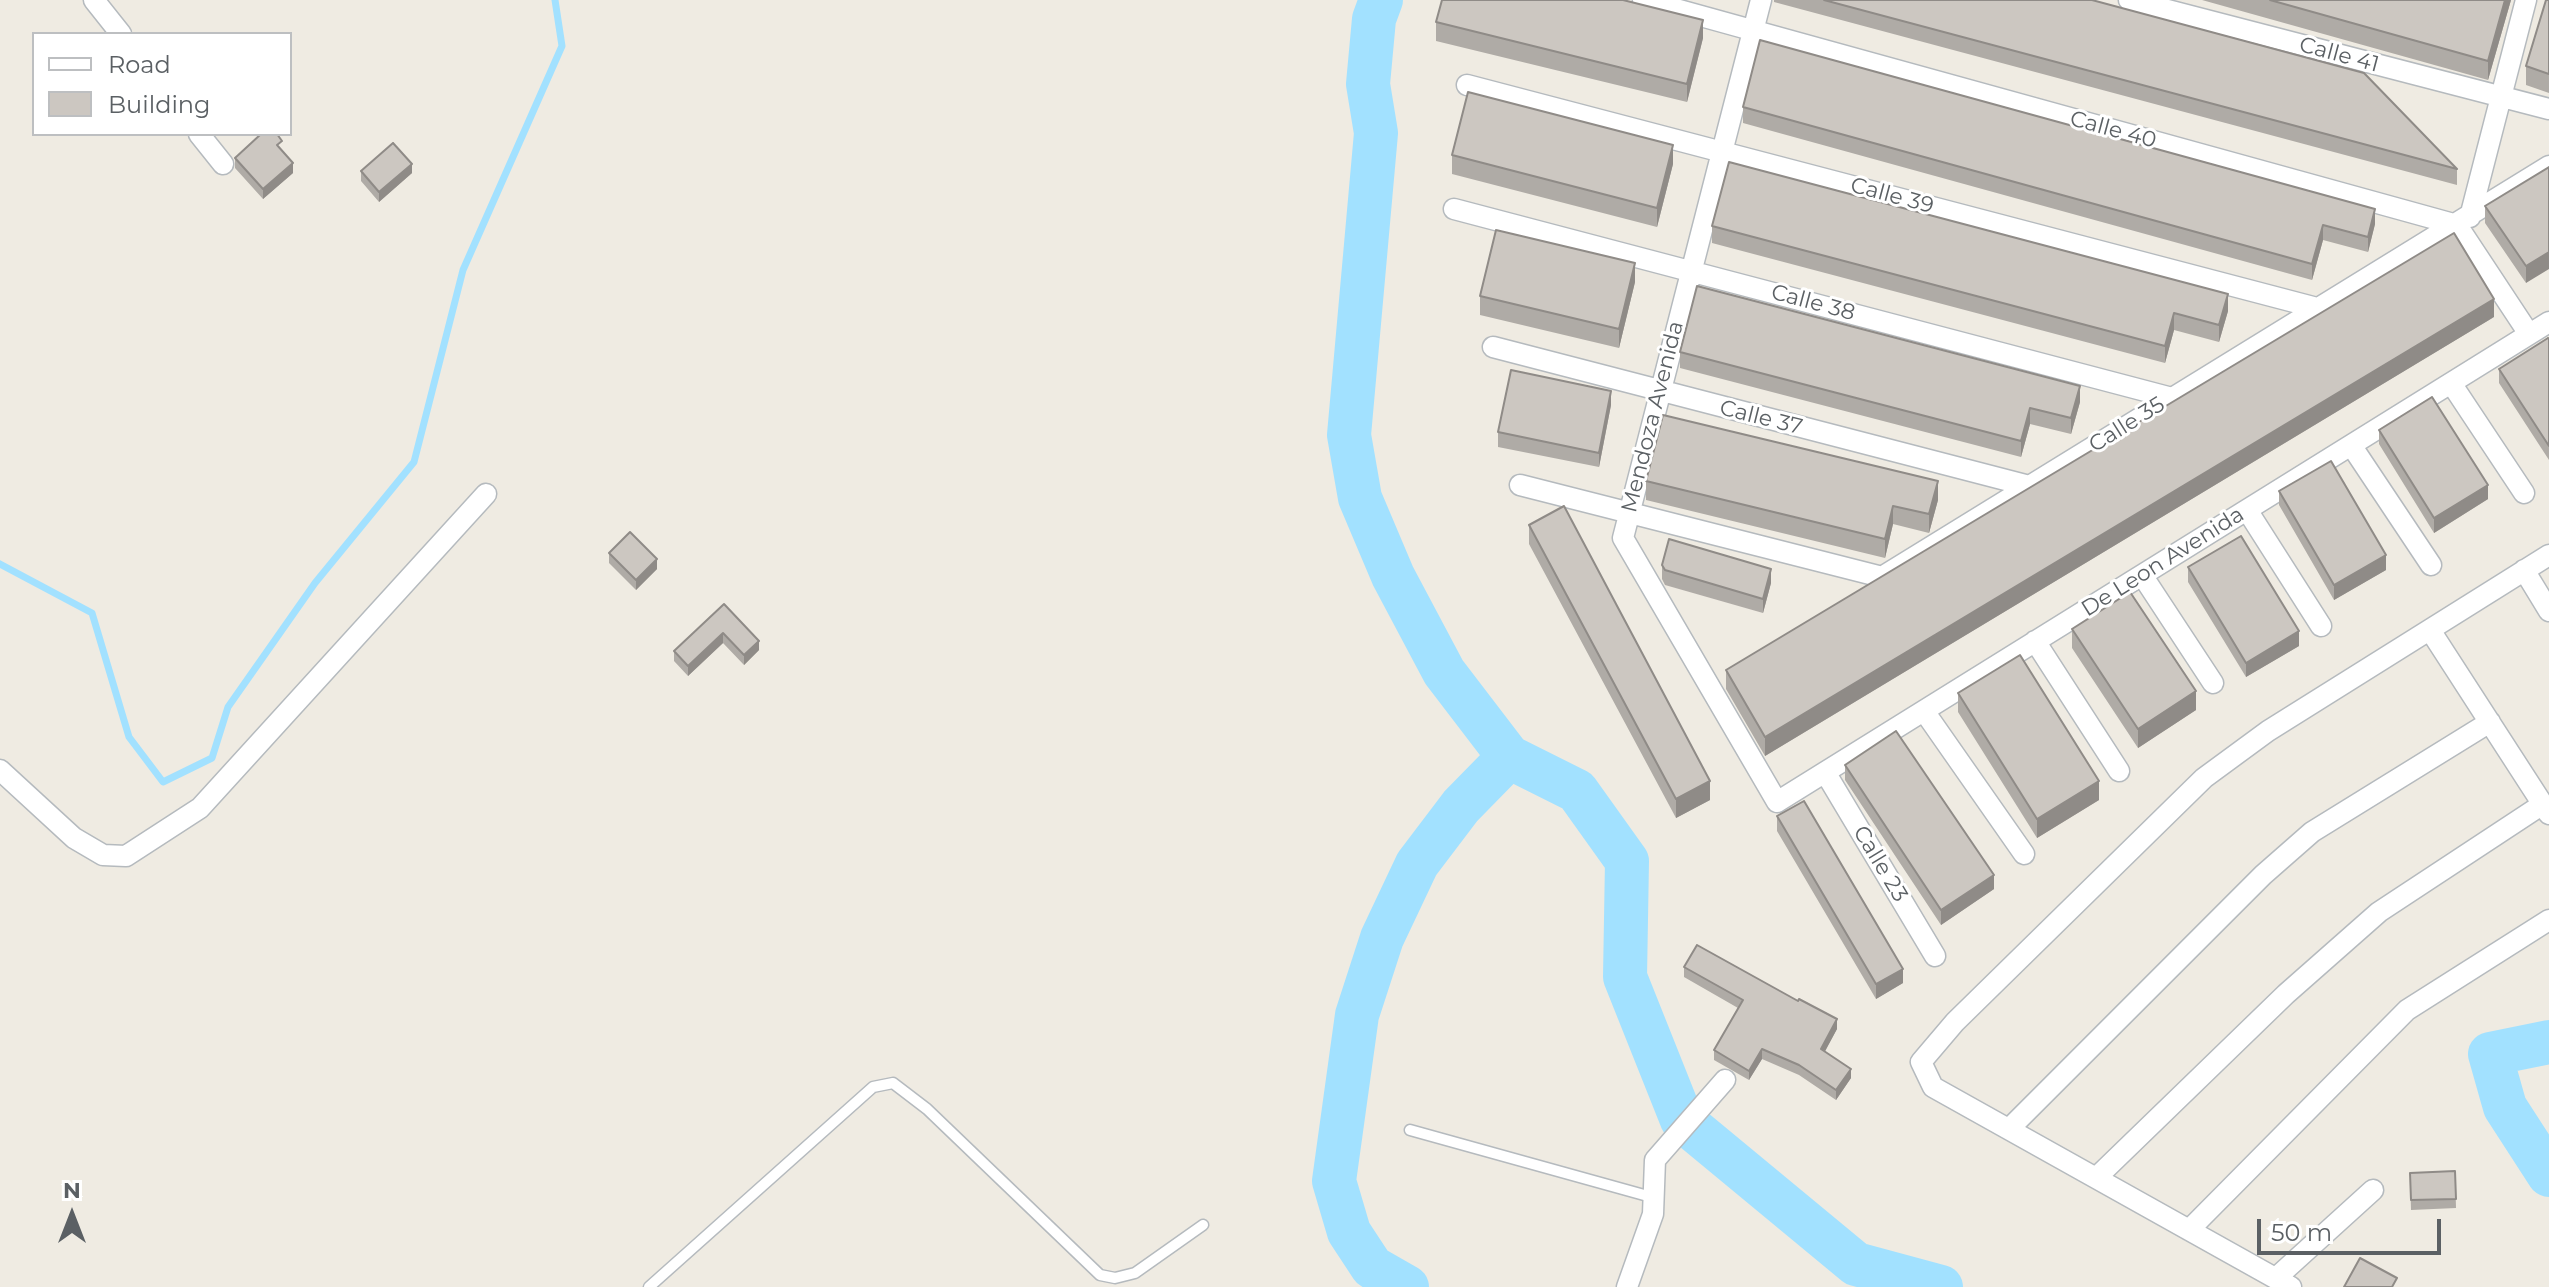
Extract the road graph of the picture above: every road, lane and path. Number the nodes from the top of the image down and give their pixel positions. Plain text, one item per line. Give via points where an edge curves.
1 (94, 0) edge
2 (1643, 0) edge
3 (1761, 0) edge
4 (2129, 0) edge
5 (2526, 0) edge
6 (1753, 30) junction
7 (119, 32) edge
8 (1467, 85) dead end
9 (2501, 97) junction
10 (2549, 109) edge
11 (201, 136) edge
12 (1722, 151) junction
13 (223, 164) dead end
14 (2549, 166) edge
15 (1454, 209) dead end
16 (2463, 221) junction
17 (1691, 271) junction
18 (2317, 308) junction
19 (2549, 322) edge
20 (2529, 334) junction
21 (1493, 347) dead end
22 (2451, 383) junction
23 (1659, 391) junction
24 (2172, 398) junction
25 (2351, 445) junction
26 (1520, 485) dead end
27 (2029, 486) junction
28 (2524, 493) dead end
29 (486, 494) dead end
30 (2247, 510) junction
31 (1628, 513) junction
32 (2549, 555) edge
33 (2431, 565) dead end
34 (2524, 570) junction
35 (2142, 575) junction
36 (1882, 577) junction
37 (1855, 594) edge
38 (2549, 611) edge
39 (2321, 626) dead end
40 (2430, 630) junction
41 (2035, 641) junction
42 (2213, 683) dead end
43 (1924, 711) junction
44 (2490, 722) junction
45 (0, 770) edge
46 (2119, 771) dead end
47 (1825, 772) junction
48 (1777, 802) joint
49 (2546, 809) edge
50 (2024, 854) dead end
51 (2549, 920) edge
52 (1935, 956) dead end
53 (1725, 1080) dead end
54 (2009, 1129) junction
55 (1410, 1130) dead end
56 (2096, 1178) junction
57 (2373, 1190) dead end
58 (1655, 1198) junction
59 (1203, 1225) dead end
60 (2189, 1230) junction
61 (2284, 1283) edge
62 (649, 1287) edge
63 (1627, 1287) edge

1 - 7 street
2 - 6 street, Calle 40
3 - 6 street, Mendoza Avenida
4 - 9 street, Calle 41
5 - 9 street
6 - 12 street, Mendoza Avenida
6 - 16 street, Calle 40
8 - 12 street, Calle 39
9 - 10 street, Calle 41
9 - 16 street
11 - 13 street
12 - 17 street, Mendoza Avenida
12 - 18 street, Calle 39
14 - 16 street, Calle 35
15 - 17 street, Calle 38
16 - 18 street, Calle 35
16 - 20 street
17 - 23 street, Mendoza Avenida
17 - 24 street, Calle 38
18 - 24 street, Calle 35
19 - 20 street, De Leon Avenida
20 - 22 street, De Leon Avenida
21 - 23 street, Calle 37
22 - 25 street, De Leon Avenida
22 - 28 street
23 - 27 street, Calle 37
23 - 31 street, Mendoza Avenida
24 - 27 street, Calle 35
25 - 30 street, De Leon Avenida
25 - 33 street
26 - 31 street
27 - 36 street, Calle 35
29 - 45 street via 200,808 126,856 103,855 74,838
30 - 35 street, De Leon Avenida
30 - 39 street
31 - 36 street
31 - 48 street, Mendoza Avenida via 1623,538 1713,681
32 - 34 street
34 - 38 street
34 - 40 street
35 - 41 street, De Leon Avenida
35 - 42 street
36 - 37 street, Calle 35
40 - 44 street
40 - 54 street via 2268,731 2204,778 1955,1022 1921,1062 1933,1087
41 - 43 street, De Leon Avenida
41 - 46 street
43 - 47 street, De Leon Avenida
43 - 50 street
44 - 49 street
44 - 54 street via 2312,832
47 - 48 street, De Leon Avenida
47 - 52 street, Calle 23
49 - 56 street via 2379,912
51 - 60 street via 2407,1010
53 - 58 street via 1655,1160
54 - 56 street
55 - 58 lane
56 - 60 street
57 - 61 street
58 - 63 street
59 - 62 lane via 1135,1273 1100,1275 893,1083 873,1087
60 - 61 street

